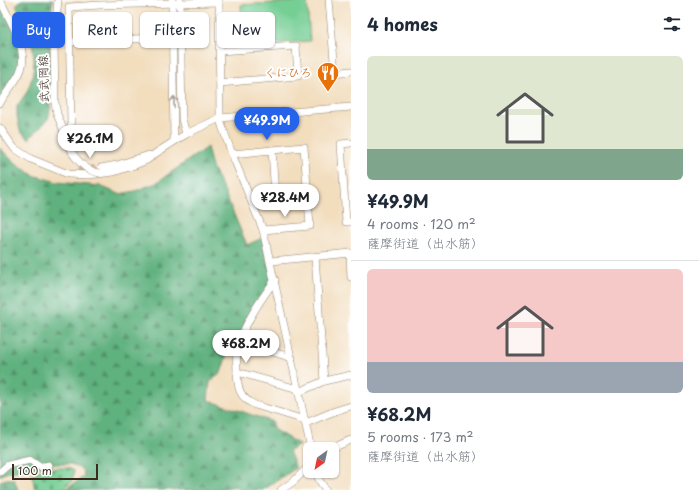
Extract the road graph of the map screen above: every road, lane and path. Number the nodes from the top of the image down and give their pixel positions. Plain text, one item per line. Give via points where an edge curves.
1 (0, 0) edge
2 (58, 0) edge
3 (329, 0) edge
4 (172, 1) edge
5 (180, 1) edge
6 (219, 1) edge
7 (100, 2) edge
8 (136, 2) edge
9 (172, 12) edge
10 (180, 12) edge
11 (140, 39) edge
12 (70, 42) junction
13 (172, 48) edge
14 (181, 48) edge
15 (220, 51) junction
16 (351, 71) edge
17 (220, 83) junction
18 (0, 103) edge
19 (351, 107) edge
20 (220, 118) junction
21 (71, 126) dead end
22 (0, 128) edge
23 (186, 134) junction
24 (174, 141) junction
25 (351, 143) edge
26 (272, 150) junction
27 (232, 154) junction
28 (57, 170) junction
29 (78, 170) tunnel mouth
30 (101, 171) junction
31 (307, 193) junction
32 (275, 196) junction
33 (251, 199) junction
34 (351, 222) edge
35 (263, 230) junction
36 (350, 253) edge
37 (314, 257) junction
38 (271, 261) junction
39 (351, 277) edge
40 (275, 280) junction
41 (239, 342) junction
42 (292, 358) junction
43 (237, 372) junction
44 (351, 375) edge
45 (324, 381) junction
46 (299, 390) junction
47 (351, 406) edge
48 (306, 422) junction
49 (351, 440) edge
50 (310, 442) edge
51 (339, 445) edge
52 (50, 465) dead end
53 (0, 472) edge
54 (303, 472) edge
55 (319, 478) edge
56 (323, 489) edge
57 (280, 490) edge

1 - 18 street via 24,56 20,72
2 - 30 street, 武武岡線, bridge via 54,42 57,114 73,154 79,162 88,170
3 - 16 street via 335,72
4 - 5 street
4 - 8 street
4 - 9 street
5 - 6 street
5 - 10 street
6 - 15 street
7 - 8 street
7 - 12 street via 69,7
11 - 12 street
12 - 21 street
24 -> 13 street
14 - 23 street via 182,119
15 - 17 street
15 - 17 street via 296,46 298,76
17 - 20 street
19 - 20 street
20 - 23 street
20 - 27 street
22 - 28 street via 14,148
23 - 24 street
24 - 30 street via 147,160 129,168 114,172
25 - 34 street via 341,144 346,222
26 - 27 street
26 - 31 street via 304,147
26 - 32 street
27 - 33 street
28 - 29 street
28 - 30 street via 68,174 88,175
31 - 32 street
31 - 35 street via 310,226
32 - 33 street
33 - 35 street
35 - 38 street
36 - 37 street
36 - 39 street
37 - 38 street
37 - 45 street
38 - 40 street
40 - 41 street via 242,332
40 - 42 street
41 - 42 street
41 - 43 street
42 - 46 street
43 - 46 street
43 - 48 street via 240,393 244,399 255,406
44 - 45 street
45 - 46 street
46 - 48 street
47 - 48 street
48 - 50 street
49 - 51 street
52 - 53 street via 40,467 30,460 8,465
54 - 57 street
55 - 56 street

